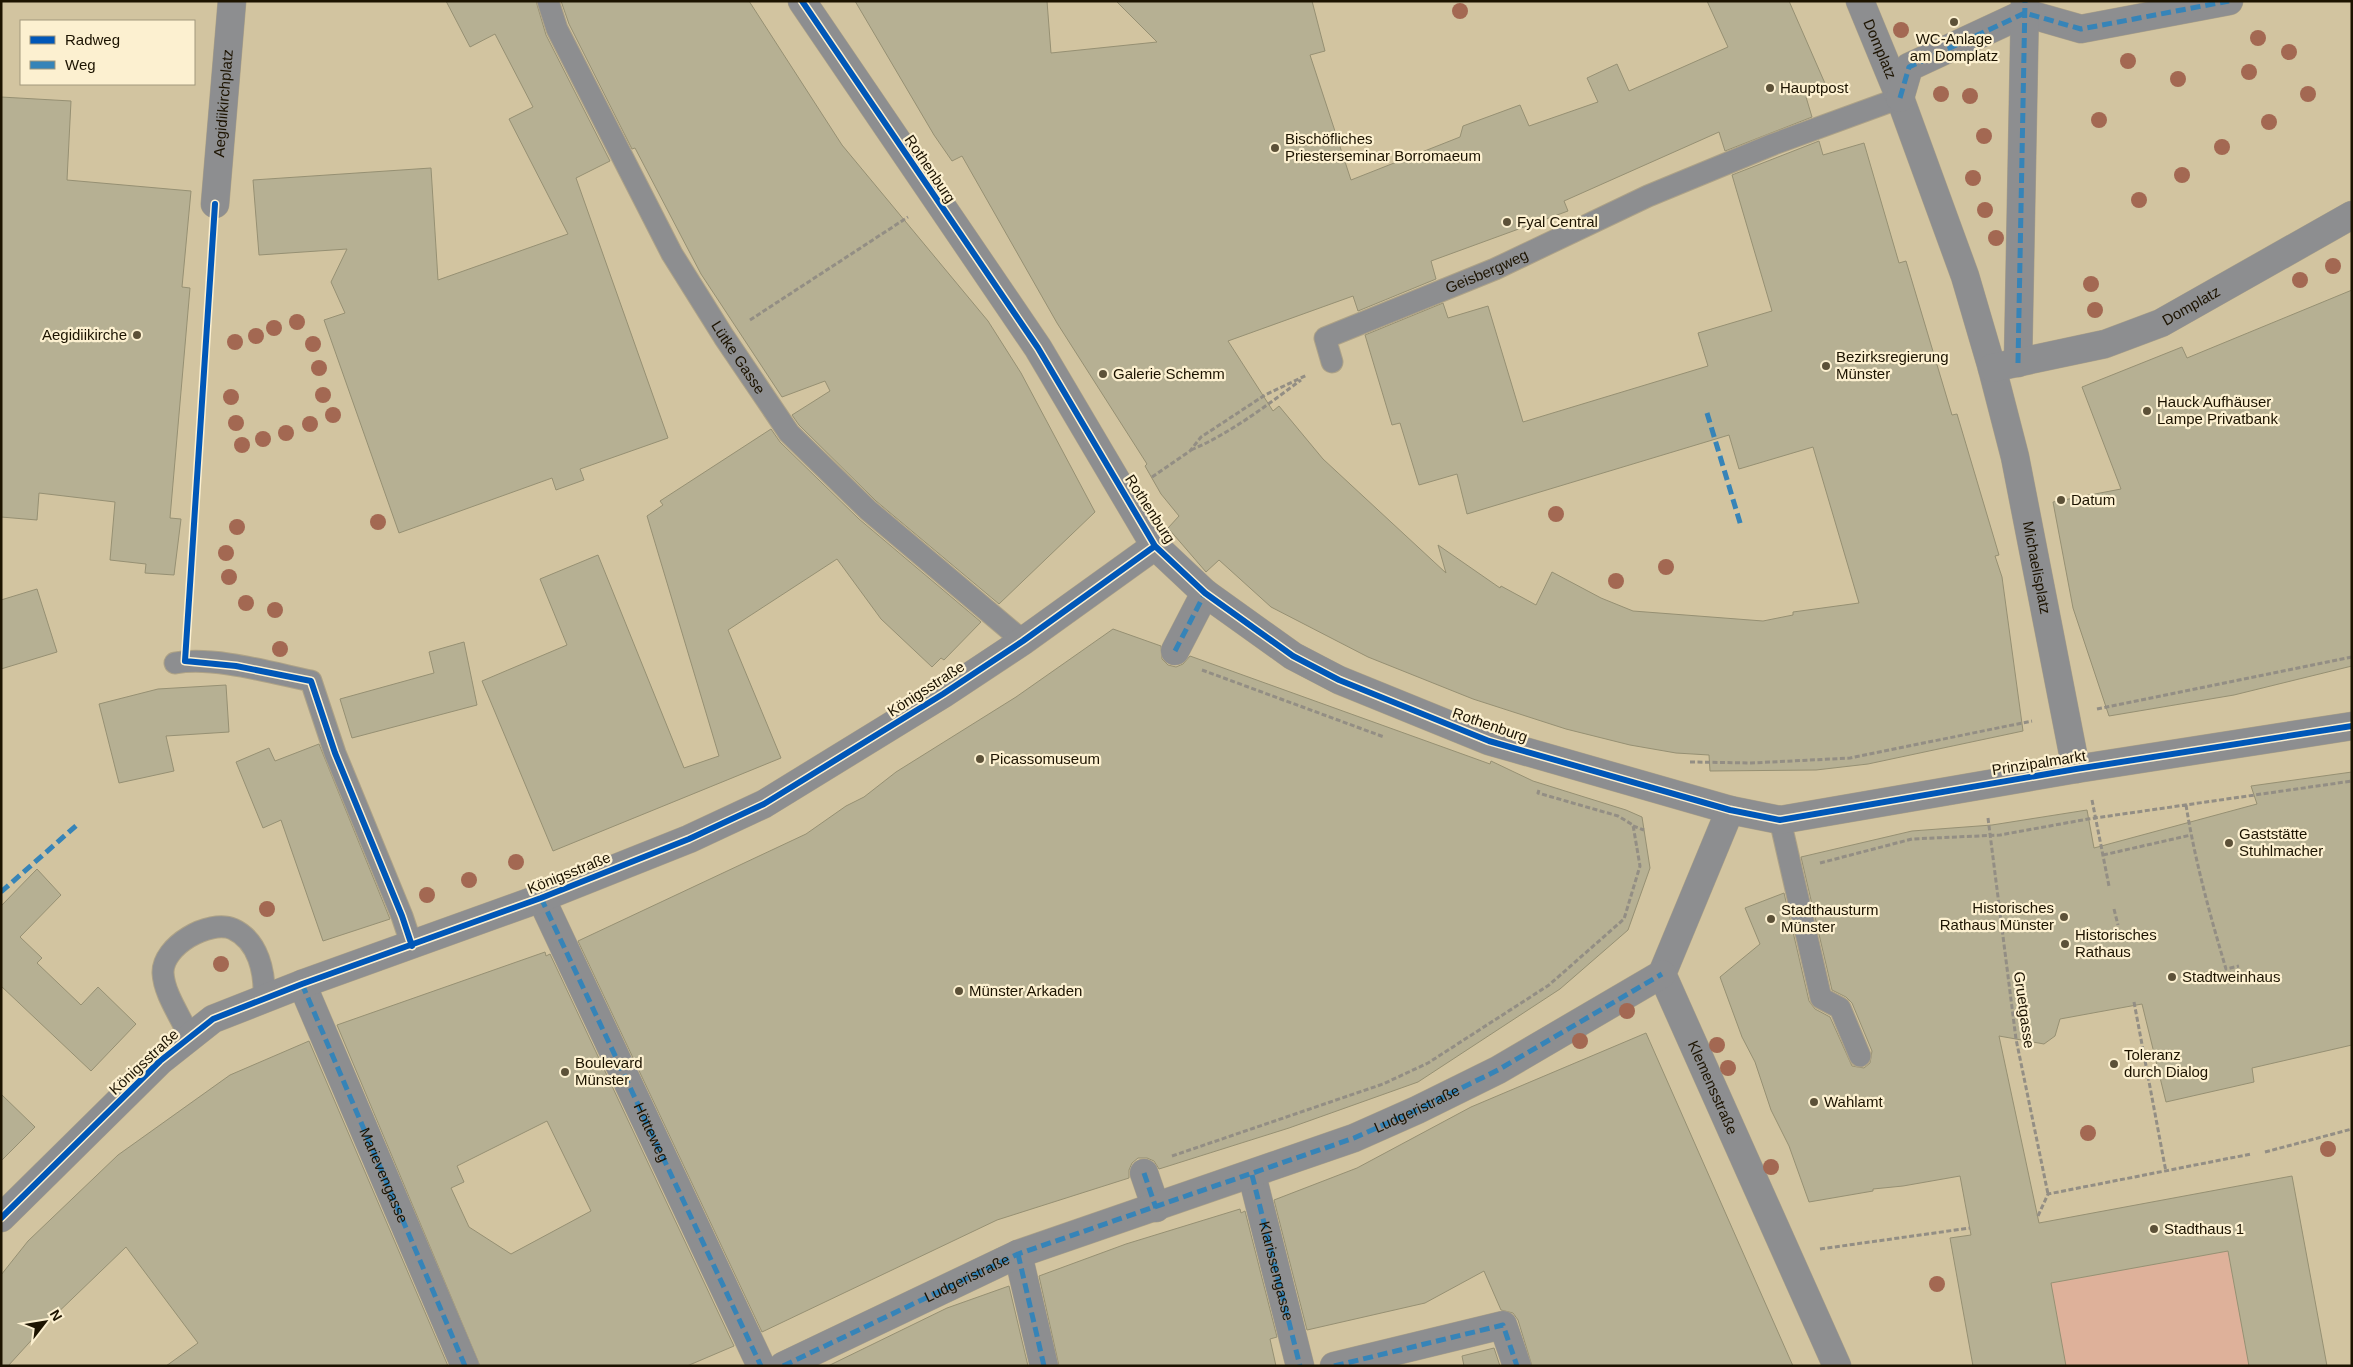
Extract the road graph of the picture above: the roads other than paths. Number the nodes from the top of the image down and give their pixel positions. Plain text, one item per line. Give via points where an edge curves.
1 (232, 1) edge
2 (548, 1) edge
3 (802, 1) edge
4 (1860, 1) edge
5 (2229, 1) edge
6 (2025, 7) edge
7 (1900, 98) junction
8 (215, 204) dead end
9 (2352, 215) edge
10 (1332, 362) dead end
11 (2005, 366) junction
12 (1155, 546) junction
13 (1206, 593) junction
14 (1023, 640) junction
15 (1175, 651) dead end
16 (175, 662) dead end
17 (2352, 726) edge
18 (2080, 768) junction
19 (1730, 810) junction
20 (1780, 820) junction
21 (541, 898) junction
22 (412, 946) junction
23 (1662, 974) junction
24 (302, 984) junction
25 (264, 998) junction
26 (190, 1036) junction
27 (1860, 1056) dead end
28 (1144, 1173) dead end
29 (1252, 1175) junction
30 (1156, 1208) junction
31 (1, 1218) edge
32 (1018, 1254) junction
33 (465, 1366) edge
34 (761, 1366) edge
35 (783, 1366) edge
36 (1044, 1366) edge
37 (1300, 1366) edge
38 (1334, 1366) edge
39 (1517, 1366) edge
40 (1836, 1366) edge

1 - 8 street, Aegidiikirchplatz
2 - 14 lane, Lütke Gasse via 557,29 672,254 788,433 868,510
3 - 12 street, Rothenburg via 1038,348
4 - 7 street, Domplatz
5 - 6 street via 2081,29
6 - 7 street, Domplatz via 1909,67
6 - 11 street
7 - 10 lane, Geisbergweg via 1674,185 1495,269 1325,338
7 - 11 street, Domplatz via 1965,276
9 - 11 street, Domplatz via 2162,323 2105,344
11 - 18 street, Michaelisplatz via 2017,465
12 - 13 street, Rothenburg
12 - 14 street, Königsstraße
13 - 15 street
13 - 19 street, Rothenburg via 1293,656 1339,680 1489,741
14 - 21 street, Königsstraße via 943,694 764,804 689,839
16 - 22 lane via 236,666 311,681 335,753
17 - 18 street, Prinzipalmarkt
18 - 20 street, Prinzipalmarkt
19 - 20 street, Prinzipalmarkt
19 - 23 street
20 - 27 lane via 1821,998 1840,1008
21 - 22 street, Königsstraße
21 - 34 street, Hötteweg
22 - 24 street, Königsstraße
23 - 29 street, Ludgeristraße via 1498,1070 1417,1110 1354,1138
23 - 40 street, Klemensstraße
24 - 25 street, Königsstraße
24 - 33 street, Marievengasse
25 - 26 street, Königsstraße via 213,1019
25 - 26 lane via 265,973 245,937 232,929 214,928 179,942 168,956 163,971 165,983
26 - 31 street, Königsstraße via 160,1060
28 - 30 street
29 - 30 street, Ludgeristraße
29 - 37 street, Klarissengasse
30 - 32 street, Ludgeristraße
32 - 35 street, Ludgeristraße
32 - 36 street
38 - 39 street via 1503,1325

